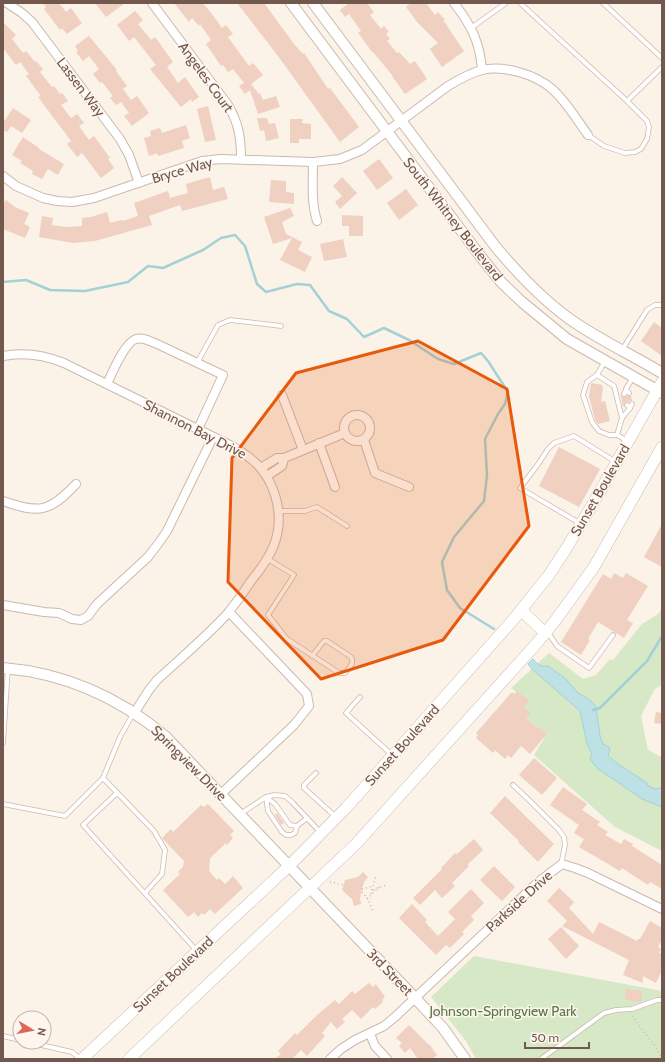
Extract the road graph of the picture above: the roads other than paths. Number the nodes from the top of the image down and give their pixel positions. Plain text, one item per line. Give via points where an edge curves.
1 (7, 3) edge
2 (152, 3) edge
3 (291, 3) edge
4 (313, 3) edge
5 (454, 3) edge
6 (506, 3) edge
7 (520, 3) edge
8 (603, 3) edge
9 (471, 28) junction
10 (662, 58) edge
11 (662, 67) edge
12 (482, 70) junction
13 (628, 101) junction
14 (401, 121) junction
15 (387, 132) junction
16 (588, 135) joint
17 (241, 160) junction
18 (313, 162) junction
19 (3, 176) edge
20 (139, 183) junction
21 (317, 221) dead end
22 (662, 305) edge
23 (281, 326) dead end
24 (622, 350) junction
25 (3, 356) edge
26 (606, 361) junction
27 (197, 363) junction
28 (662, 373) edge
29 (597, 375) junction
30 (633, 377) junction
31 (107, 384) junction
32 (614, 386) junction
33 (660, 389) edge
34 (282, 395) dead end
35 (630, 406) dead end
36 (622, 418) junction
37 (198, 429) junction
38 (345, 433) junction
39 (617, 435) junction
40 (213, 437) junction
41 (364, 440) junction
42 (628, 441) junction
43 (319, 443) junction
44 (662, 447) edge
45 (303, 450) junction
46 (284, 458) junction
47 (616, 463) junction
48 (261, 468) junction
49 (267, 476) junction
50 (76, 484) dead end
51 (335, 487) dead end
52 (409, 487) dead end
53 (3, 501) edge
54 (279, 511) junction
55 (581, 524) junction
56 (347, 526) dead end
57 (267, 558) junction
58 (3, 605) edge
59 (521, 610) junction
60 (229, 612) junction
61 (546, 632) junction
62 (613, 635) dead end
63 (312, 656) junction
64 (6, 668) edge
65 (360, 697) dead end
66 (134, 712) junction
67 (3, 744) edge
68 (392, 755) junction
69 (316, 773) dead end
70 (103, 778) junction
71 (513, 785) dead end
72 (116, 793) junction
73 (221, 794) junction
74 (266, 797) junction
75 (3, 804) edge
76 (240, 814) junction
77 (337, 817) junction
78 (307, 818) junction
79 (297, 826) junction
80 (321, 833) junction
81 (561, 865) junction
82 (289, 866) junction
83 (311, 889) junction
84 (145, 893) junction
85 (662, 909) edge
86 (197, 951) junction
87 (415, 998) junction
88 (662, 1000) edge
89 (370, 1034) junction
90 (52, 1047) edge
91 (81, 1059) edge
92 (129, 1059) edge
93 (330, 1059) edge
94 (387, 1059) edge
95 (464, 1059) edge
96 (541, 1059) edge

1 - 20 street, Lassen Way via 32,22 120,139
2 - 17 street, Angeles Court via 228,105 239,129
3 - 15 street, South Whitney Boulevard
4 - 14 street, South Whitney Boulevard
5 - 9 street
6 - 9 lane
7 - 13 lane
8 - 10 lane
9 - 12 street via 480,50
11 - 13 lane
12 - 14 street, Bryce Way via 462,77
12 - 16 street, Bryce Way via 518,72 551,88
13 - 16 lane via 647,121 649,128 647,139 641,149 626,153 604,146
14 - 15 street, Bryce Way
14 - 24 street, South Whitney Boulevard via 514,269 576,324
15 - 18 street, Bryce Way via 350,156
15 - 26 street, South Whitney Boulevard via 501,282 567,339
17 - 18 street, Bryce Way
17 - 20 street, Bryce Way via 202,161
18 - 21 street via 313,201
19 - 20 street, Bryce Way via 23,190 57,202 94,198
22 - 24 lane via 647,310
23 - 27 lane via 230,320 218,324
24 - 28 street, South Whitney Boulevard
25 - 31 street, Shannon Bay Drive via 34,354 50,357
26 - 29 lane
26 - 30 street, South Whitney Boulevard
27 - 31 street via 155,342 135,339 127,346
27 - 37 street via 223,375
29 - 32 lane
29 - 39 lane via 586,382 584,395 592,422 599,431
30 - 32 lane via 626,392
30 - 33 street, South Whitney Boulevard
31 - 37 street, Shannon Bay Drive
32 - 36 lane
33 - 42 main road, Sunset Boulevard
34 - 45 street
35 - 36 lane
36 - 39 lane
37 - 40 street, Shannon Bay Drive
38 - 41 street via 352,441
38 - 41 street via 348,418 363,416 371,429
38 - 43 street
39 - 42 lane
40 - 48 street, Shannon Bay Drive via 247,454
40 - 58 street via 167,531 158,544 88,616 81,620 72,619 59,613
41 - 52 street via 375,472
42 - 47 main road, Sunset Boulevard
43 - 45 street
43 - 51 street
44 - 61 main road via 594,567
45 - 46 street
46 - 48 street via 277,458
46 - 49 street via 282,466
47 - 55 main road, Sunset Boulevard
47 - 55 lane via 574,436 554,443 520,488
48 - 49 street, Shannon Bay Drive
49 - 54 street, Shannon Bay Drive
50 - 53 street via 65,496 44,508 19,507
54 - 56 lane via 305,511 318,507
54 - 57 street, Shannon Bay Drive via 278,532
55 - 59 main road, Sunset Boulevard via 549,575
57 - 60 street, Shannon Bay Drive
57 - 63 lane via 294,575 268,615 287,639
59 - 61 main road
59 - 68 main road, Sunset Boulevard
60 - 66 street, Shannon Bay Drive via 157,680
60 - 73 street via 307,694 309,706 294,725
61 - 62 lane via 557,646 589,668
61 - 83 main road via 366,834
63 - 63 lane via 342,674 353,660 328,641 321,643
64 - 66 street, Springview Drive via 41,673 77,684
64 - 67 lane
65 - 68 lane via 346,713
66 - 70 lane
66 - 73 street, Springview Drive via 165,736
68 - 77 main road, Sunset Boulevard
69 - 77 lane via 304,788
70 - 72 lane
70 - 75 lane via 65,816
71 - 81 lane via 564,837
72 - 84 lane via 154,831 164,850 162,874
72 - 84 lane via 83,824
73 - 76 street, Springview Drive
74 - 76 lane
74 - 78 lane via 285,796
74 - 79 lane via 276,804 290,825
74 - 79 lane via 268,811 282,832 292,835
76 - 82 street, Springview Drive
77 - 80 main road, Sunset Boulevard
78 - 79 lane
78 - 80 lane
80 - 82 main road, Sunset Boulevard
81 - 85 street, Parkside Drive via 588,873
81 - 87 street, Parkside Drive via 536,884
82 - 83 street, 3rd Street
82 - 86 main road, Sunset Boulevard
83 - 87 street, 3rd Street
83 - 92 main road
84 - 86 lane
86 - 91 main road, Sunset Boulevard
87 - 89 street, Parkside Drive via 384,1026
87 - 95 street, 3rd Street via 446,1032
88 - 96 lane via 632,1009 604,1013
89 - 93 street, Parkside Drive via 355,1040
89 - 94 street via 375,1046
90 - 91 lane via 72,1052

